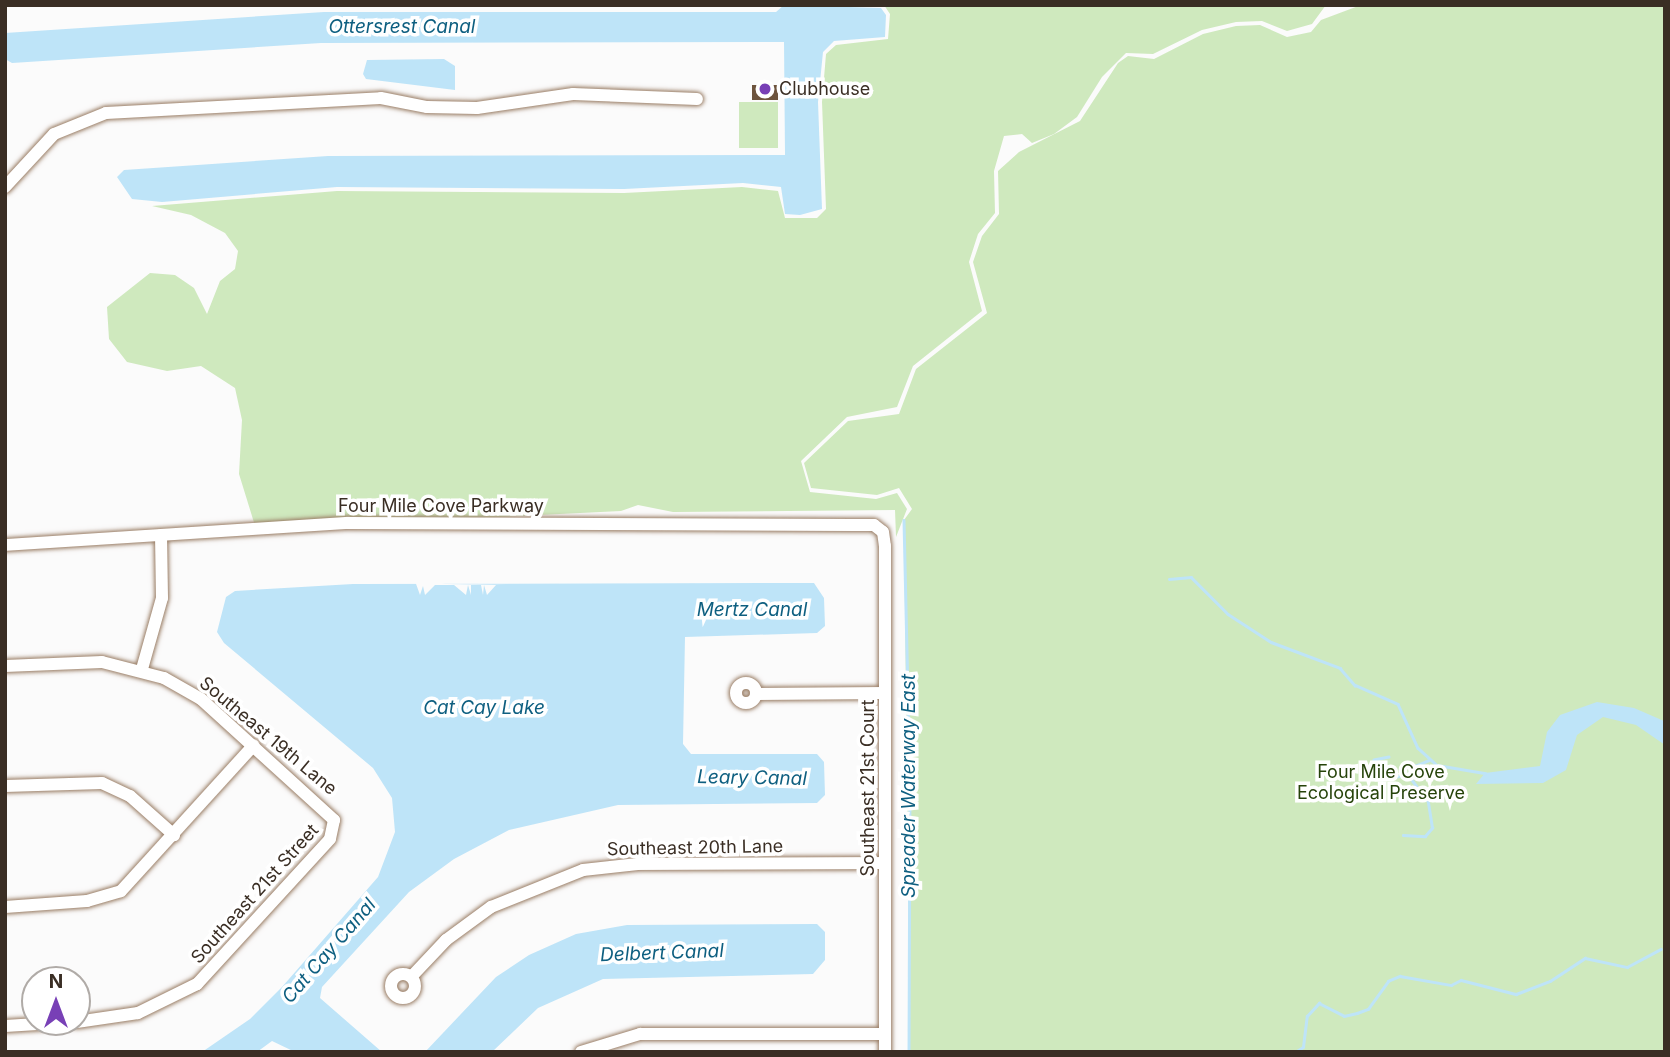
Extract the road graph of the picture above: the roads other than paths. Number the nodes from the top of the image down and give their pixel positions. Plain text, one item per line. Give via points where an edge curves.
1 (697, 99) dead end
2 (5, 187) edge
3 (877, 527) joint
4 (161, 535) junction
5 (5, 545) edge
6 (5, 666) edge
7 (142, 670) junction
8 (885, 693) junction
9 (756, 694) dead end
10 (254, 745) junction
11 (5, 786) edge
12 (335, 824) joint
13 (174, 835) junction
14 (885, 863) junction
15 (5, 906) edge
16 (413, 975) dead end
17 (91, 1019) edge
18 (885, 1034) junction
19 (581, 1052) edge
20 (885, 1052) edge

1 - 2 street via 573,94 454,108 381,98 106,113 50,138
3 - 4 street, Four Mile Cove Parkway via 347,523
3 - 8 street, Southeast 21st Court via 885,541
4 - 5 street, Four Mile Cove Parkway
4 - 7 street via 162,598
6 - 7 street, Southeast 19th Lane via 92,662
7 - 10 street, Southeast 19th Lane via 188,690
8 - 9 street
8 - 14 street, Southeast 21st Court
10 - 12 street, Southeast 19th Lane via 325,806
10 - 13 street
11 - 13 street via 84,781 109,785
12 - 17 street, Southeast 21st Street via 330,839 197,984 138,1013
13 - 15 street via 138,877 114,894
14 - 16 street, Southeast 20th Lane via 638,864 577,872 491,907 446,940
14 - 18 street, Southeast 21st Court
18 - 19 street via 640,1034
18 - 20 street, Southeast 21st Court

